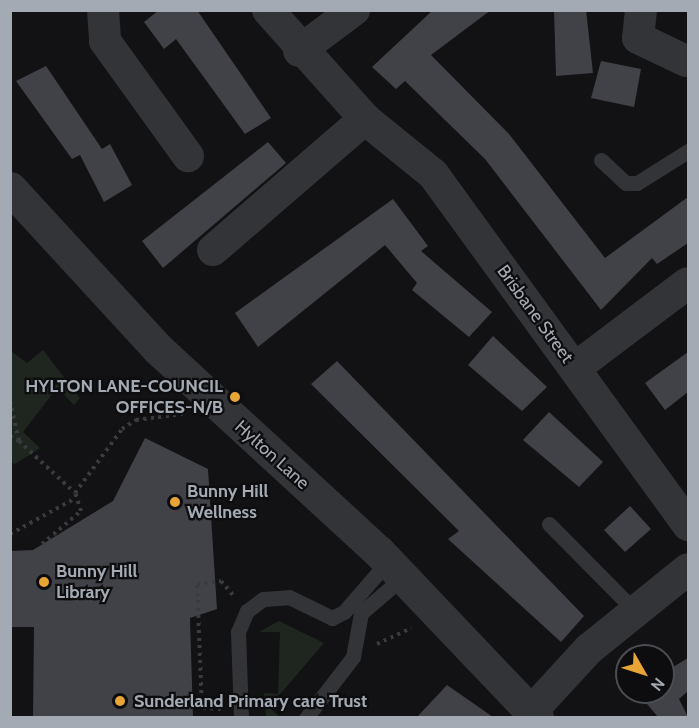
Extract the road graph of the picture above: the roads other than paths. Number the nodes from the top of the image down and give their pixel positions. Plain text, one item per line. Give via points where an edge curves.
1 (103, 10) edge
2 (268, 10) edge
3 (354, 10) edge
4 (641, 10) edge
5 (299, 51) junction
6 (686, 61) dead end
7 (365, 119) junction
8 (688, 151) edge
9 (188, 156) dead end
10 (601, 160) dead end
11 (10, 188) edge
12 (213, 250) dead end
13 (688, 283) edge
14 (575, 368) junction
15 (549, 524) dead end
16 (688, 525) edge
17 (395, 569) junction
18 (688, 569) edge
19 (635, 610) junction
20 (241, 713) edge
21 (534, 715) edge
22 (306, 717) edge

1 - 9 street via 105,41
2 - 5 street, Brisbane Street
3 - 5 street
4 - 6 street via 638,38
5 - 7 street, Brisbane Street
7 - 12 street
7 - 14 street, Brisbane Street via 433,174
8 - 10 lane via 637,183 626,183
11 - 17 street, Hylton Lane via 66,254 207,395
13 - 14 street
14 - 16 street, Brisbane Street
15 - 19 lane
17 - 20 lane via 332,618 289,597 262,599 246,611 238,632
17 - 21 street, Hylton Lane
17 - 22 lane via 361,612 353,657
18 - 19 street
19 - 21 street

